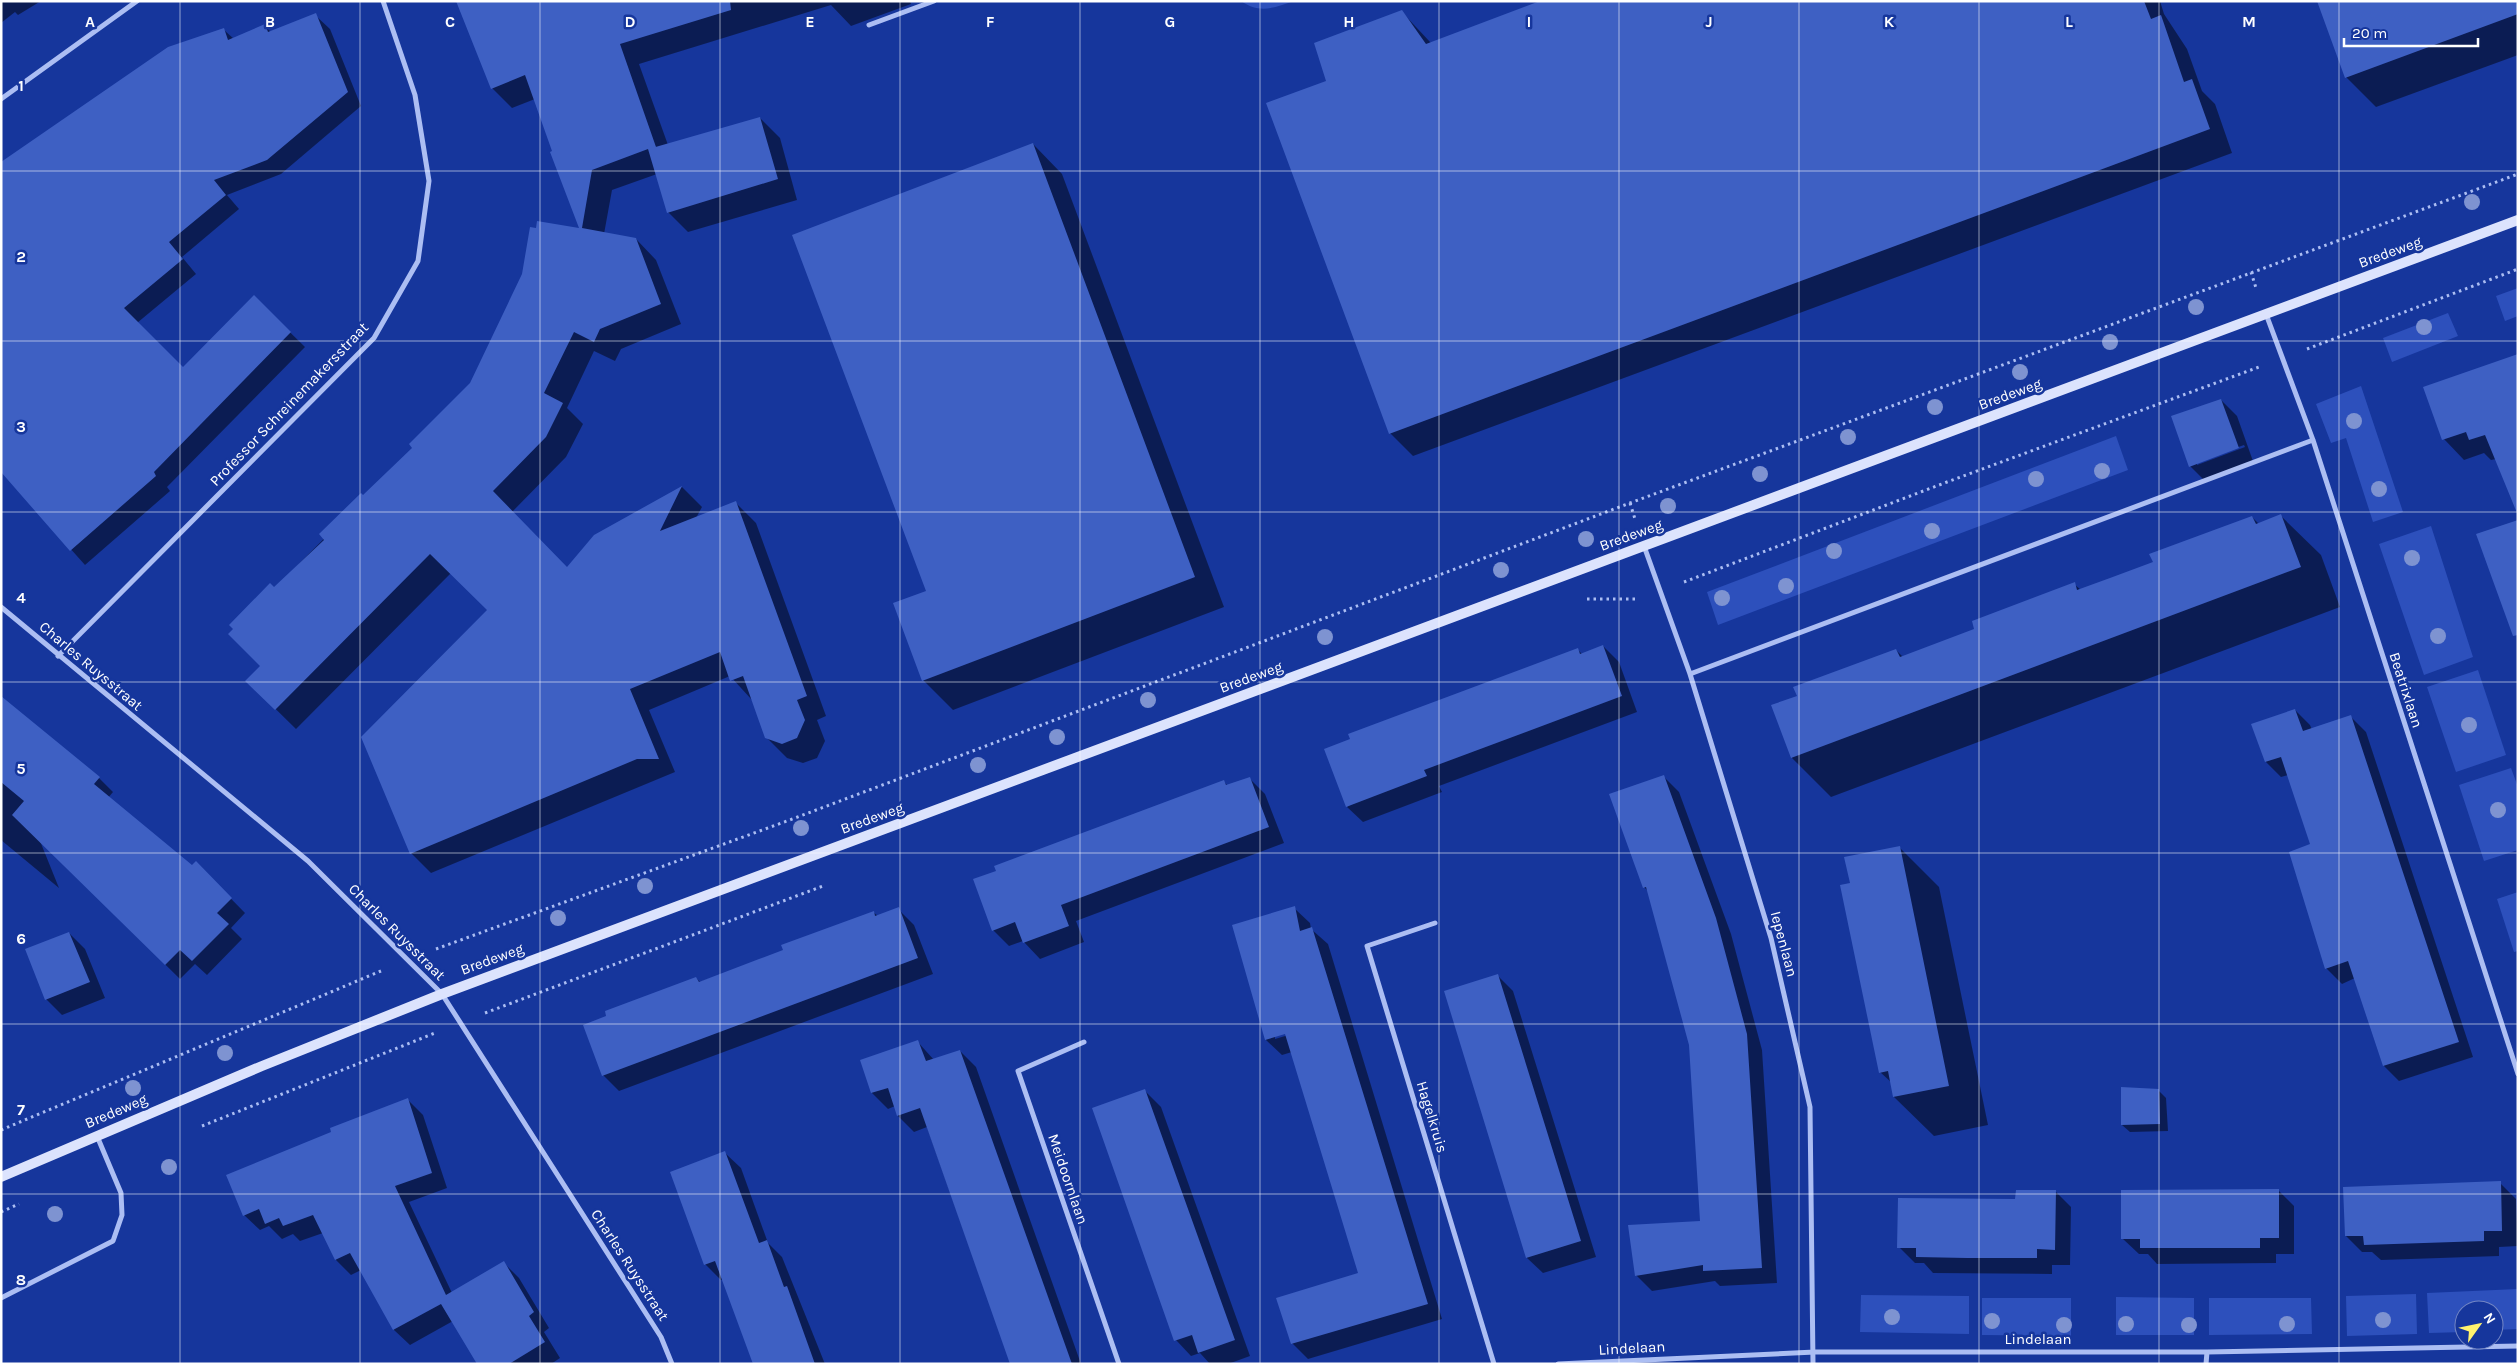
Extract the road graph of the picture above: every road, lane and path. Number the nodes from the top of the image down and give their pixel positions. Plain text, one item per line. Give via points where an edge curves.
1 (137, 1) edge
2 (383, 1) edge
3 (934, 1) edge
4 (869, 25) dead end
5 (1, 99) edge
6 (2518, 174) edge
7 (2518, 220) edge
8 (2518, 269) edge
9 (2266, 314) junction
10 (2281, 359) junction
11 (2313, 440) junction
12 (1644, 546) junction
13 (1660, 591) junction
14 (1582, 600) dead end
15 (1, 607) edge
16 (58, 656) junction
17 (1690, 674) junction
18 (831, 882) dead end
19 (1435, 922) dead end
20 (407, 960) junction
21 (442, 994) junction
22 (460, 1023) junction
23 (1084, 1042) dead end
24 (2518, 1074) edge
25 (200, 1126) dead end
26 (1, 1130) edge
27 (97, 1135) junction
28 (1, 1177) edge
29 (19, 1204) dead end
30 (1, 1212) edge
31 (1, 1298) edge
32 (2518, 1346) edge
33 (1815, 1352) junction
34 (2207, 1352) junction
35 (672, 1364) edge
36 (1119, 1364) edge
37 (1494, 1364) edge
38 (1558, 1364) edge
39 (1813, 1364) edge
40 (2206, 1364) edge

1 - 5 street
2 - 16 street, Professor Schreinemakersstraat via 415,95 429,181 418,261 374,338
3 - 4 street
6 - 20 path, Bredeweg via 1630,502 786,822
7 - 9 street, Bredeweg
8 - 10 path
9 - 10 street, Beatrixlaan
9 - 12 street, Bredeweg
10 - 11 street, Beatrixlaan
10 - 13 path
11 - 17 street
11 - 24 street, Beatrixlaan
12 - 13 street, Iepenlaan
12 - 21 street, Bredeweg
13 - 14 path via 1638,599
13 - 17 street, Iepenlaan
15 - 16 street, Charles Ruysstraat
16 - 20 street, Charles Ruysstraat via 308,861
17 - 33 street, Iepenlaan via 1771,938 1810,1106
18 - 22 path
19 - 37 street, Hagelkruis via 1367,946
20 - 21 street, Charles Ruysstraat
20 - 26 path, Bredeweg
21 - 22 street, Charles Ruysstraat
21 - 27 street, Bredeweg
22 - 25 path
22 - 35 street, Charles Ruysstraat via 661,1337
23 - 36 street, Meidoornlaan via 1018,1071
27 - 28 street, Bredeweg
27 - 31 street via 121,1193 122,1215 113,1241
29 - 30 path
32 - 34 street, Lindelaan
33 - 34 street, Lindelaan
33 - 38 street, Lindelaan
33 - 39 street, Iepenlaan
34 - 40 street

